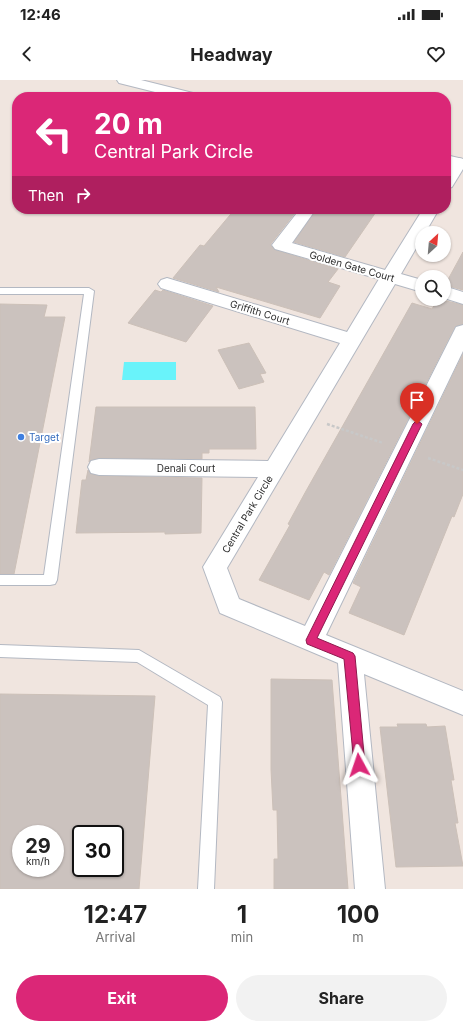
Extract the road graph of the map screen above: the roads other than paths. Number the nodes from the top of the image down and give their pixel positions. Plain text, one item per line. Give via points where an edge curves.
1 (124, 80) edge
2 (172, 92) edge
3 (456, 162) edge
4 (451, 173) edge
5 (304, 214) edge
6 (428, 214) edge
7 (390, 277) junction
8 (167, 284) dead end
9 (415, 284) edge
10 (0, 291) edge
11 (451, 294) edge
12 (463, 298) edge
13 (463, 331) edge
14 (353, 340) junction
15 (99, 467) dead end
16 (274, 469) junction
17 (0, 580) edge
18 (311, 640) junction
19 (0, 652) edge
20 (350, 656) junction
21 (463, 703) edge
22 (206, 889) edge
23 (370, 889) edge

1 - 2 street
3 - 4 street
5 - 7 street, Golden Gate Court via 281,245
6 - 7 street, Central Park Circle
7 - 9 street, Golden Gate Court
7 - 14 street, Central Park Circle
8 - 14 street, Griffith Court
10 - 17 lane via 89,291 50,580
11 - 12 street
13 - 18 street
14 - 16 street, Central Park Circle
15 - 16 street, Denali Court
16 - 18 street, Central Park Circle via 215,567 229,606
18 - 20 street, Central Park Circle
19 - 22 lane via 139,656 215,702
20 - 21 street, Central Park Circle
20 - 23 street

